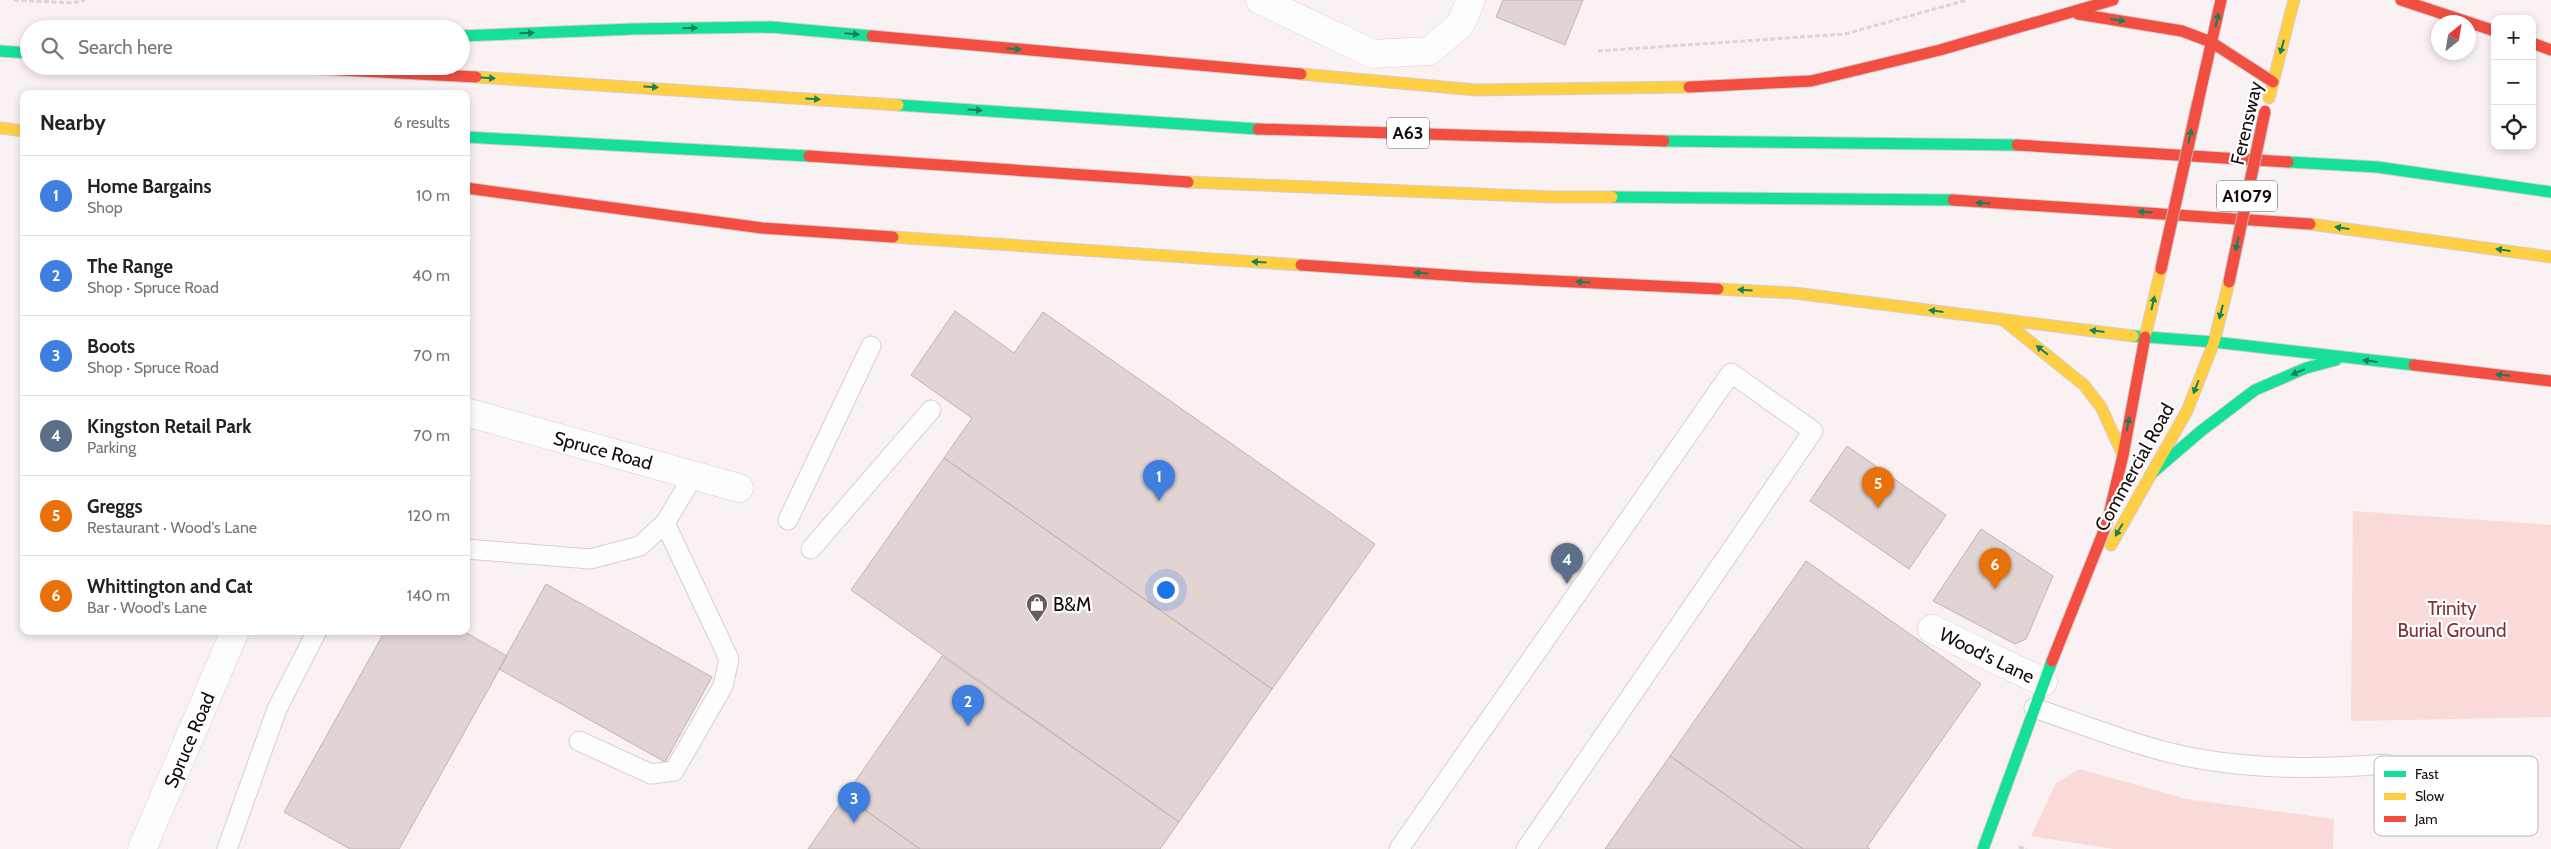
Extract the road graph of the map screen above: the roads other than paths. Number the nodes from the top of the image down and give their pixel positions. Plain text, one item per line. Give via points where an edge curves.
1 (1471, 0) edge
2 (2114, 0) edge
3 (2221, 0) edge
4 (2294, 0) edge
5 (2401, 0) edge
6 (2430, 0) edge
7 (1266, 1) edge
8 (2069, 12) junction
9 (2445, 15) joint
10 (2476, 25) edge
11 (2491, 30) edge
12 (470, 36) edge
13 (2211, 42) junction
14 (2536, 44) edge
15 (0, 45) edge
16 (20, 45) edge
17 (2551, 50) edge
18 (0, 51) edge
19 (20, 52) edge
20 (437, 75) edge
21 (2273, 82) junction
22 (0, 118) edge
23 (20, 119) edge
24 (0, 128) edge
25 (20, 130) edge
26 (470, 138) edge
27 (470, 189) edge
28 (2551, 192) edge
29 (2551, 257) edge
30 (2002, 319) junction
31 (2145, 337) junction
32 (2214, 342) junction
33 (871, 346) dead end
34 (2344, 358) junction
35 (2551, 380) edge
36 (931, 410) dead end
37 (470, 413) edge
38 (2123, 456) junction
39 (2151, 474) junction
40 (694, 475) junction
41 (739, 488) dead end
42 (788, 520) dead end
43 (666, 523) junction
44 (470, 549) edge
45 (811, 549) dead end
46 (2076, 605) junction
47 (1932, 629) dead end
48 (233, 635) edge
49 (315, 635) edge
50 (2043, 682) junction
51 (2034, 708) junction
52 (579, 741) dead end
53 (2374, 765) edge
54 (142, 849) edge
55 (227, 849) edge
56 (1399, 849) edge
57 (1526, 849) edge
58 (1983, 849) edge

1 - 7 street via 1460,25 1429,51 1373,54
2 - 8 main road
13 -> 3 main road
4 -> 21 main road, Ferensway / A1079
5 - 9 main road
6 - 9 main road
12 -> 8 main road via 771,27 1476,90 1658,88 1811,81 1940,50
8 -> 13 main road via 2182,31
10 - 11 main road
13 - 21 main road
31 -> 13 main road, bridge
14 - 17 main road
15 - 16 main road
18 - 19 main road
20 -> 28 main road, A63 via 647,86 1210,127 1658,141 2005,144 2377,167
21 -> 32 main road, Ferensway / A1079, bridge
22 - 23 main road
24 - 25 main road
29 -> 26 main road via 2298,222 1931,199 1552,197 1243,184 746,152
30 -> 27 main road via 1794,293 1475,277 762,228
31 -> 30 main road
38 -> 30 main road via 2101,407 2084,385
31 - 32 main road
38 -> 31 main road, Commercial Road
32 - 34 main road
32 -> 39 main road, Commercial Road via 2187,411
33 - 42 lane
35 -> 34 main road
34 -> 39 main road via 2306,368 2255,390
36 - 45 lane
37 - 40 street, Spruce Road
38 - 46 main road, Commercial Road via 2107,523
39 -> 46 main road, Commercial Road
40 - 41 street, Spruce Road
40 - 43 lane
43 - 44 lane via 640,546 590,559
43 - 52 lane via 730,659 723,686 674,770 651,774
46 - 50 main road, Commercial Road
47 - 50 street, Wood's Lane
48 - 54 street, Spruce Road
49 - 55 lane via 277,709
50 - 51 main road, Commercial Road
51 - 53 lane via 2170,753 2241,766
51 - 58 main road, Commercial Road
56 - 57 lane via 1731,373 1813,431

